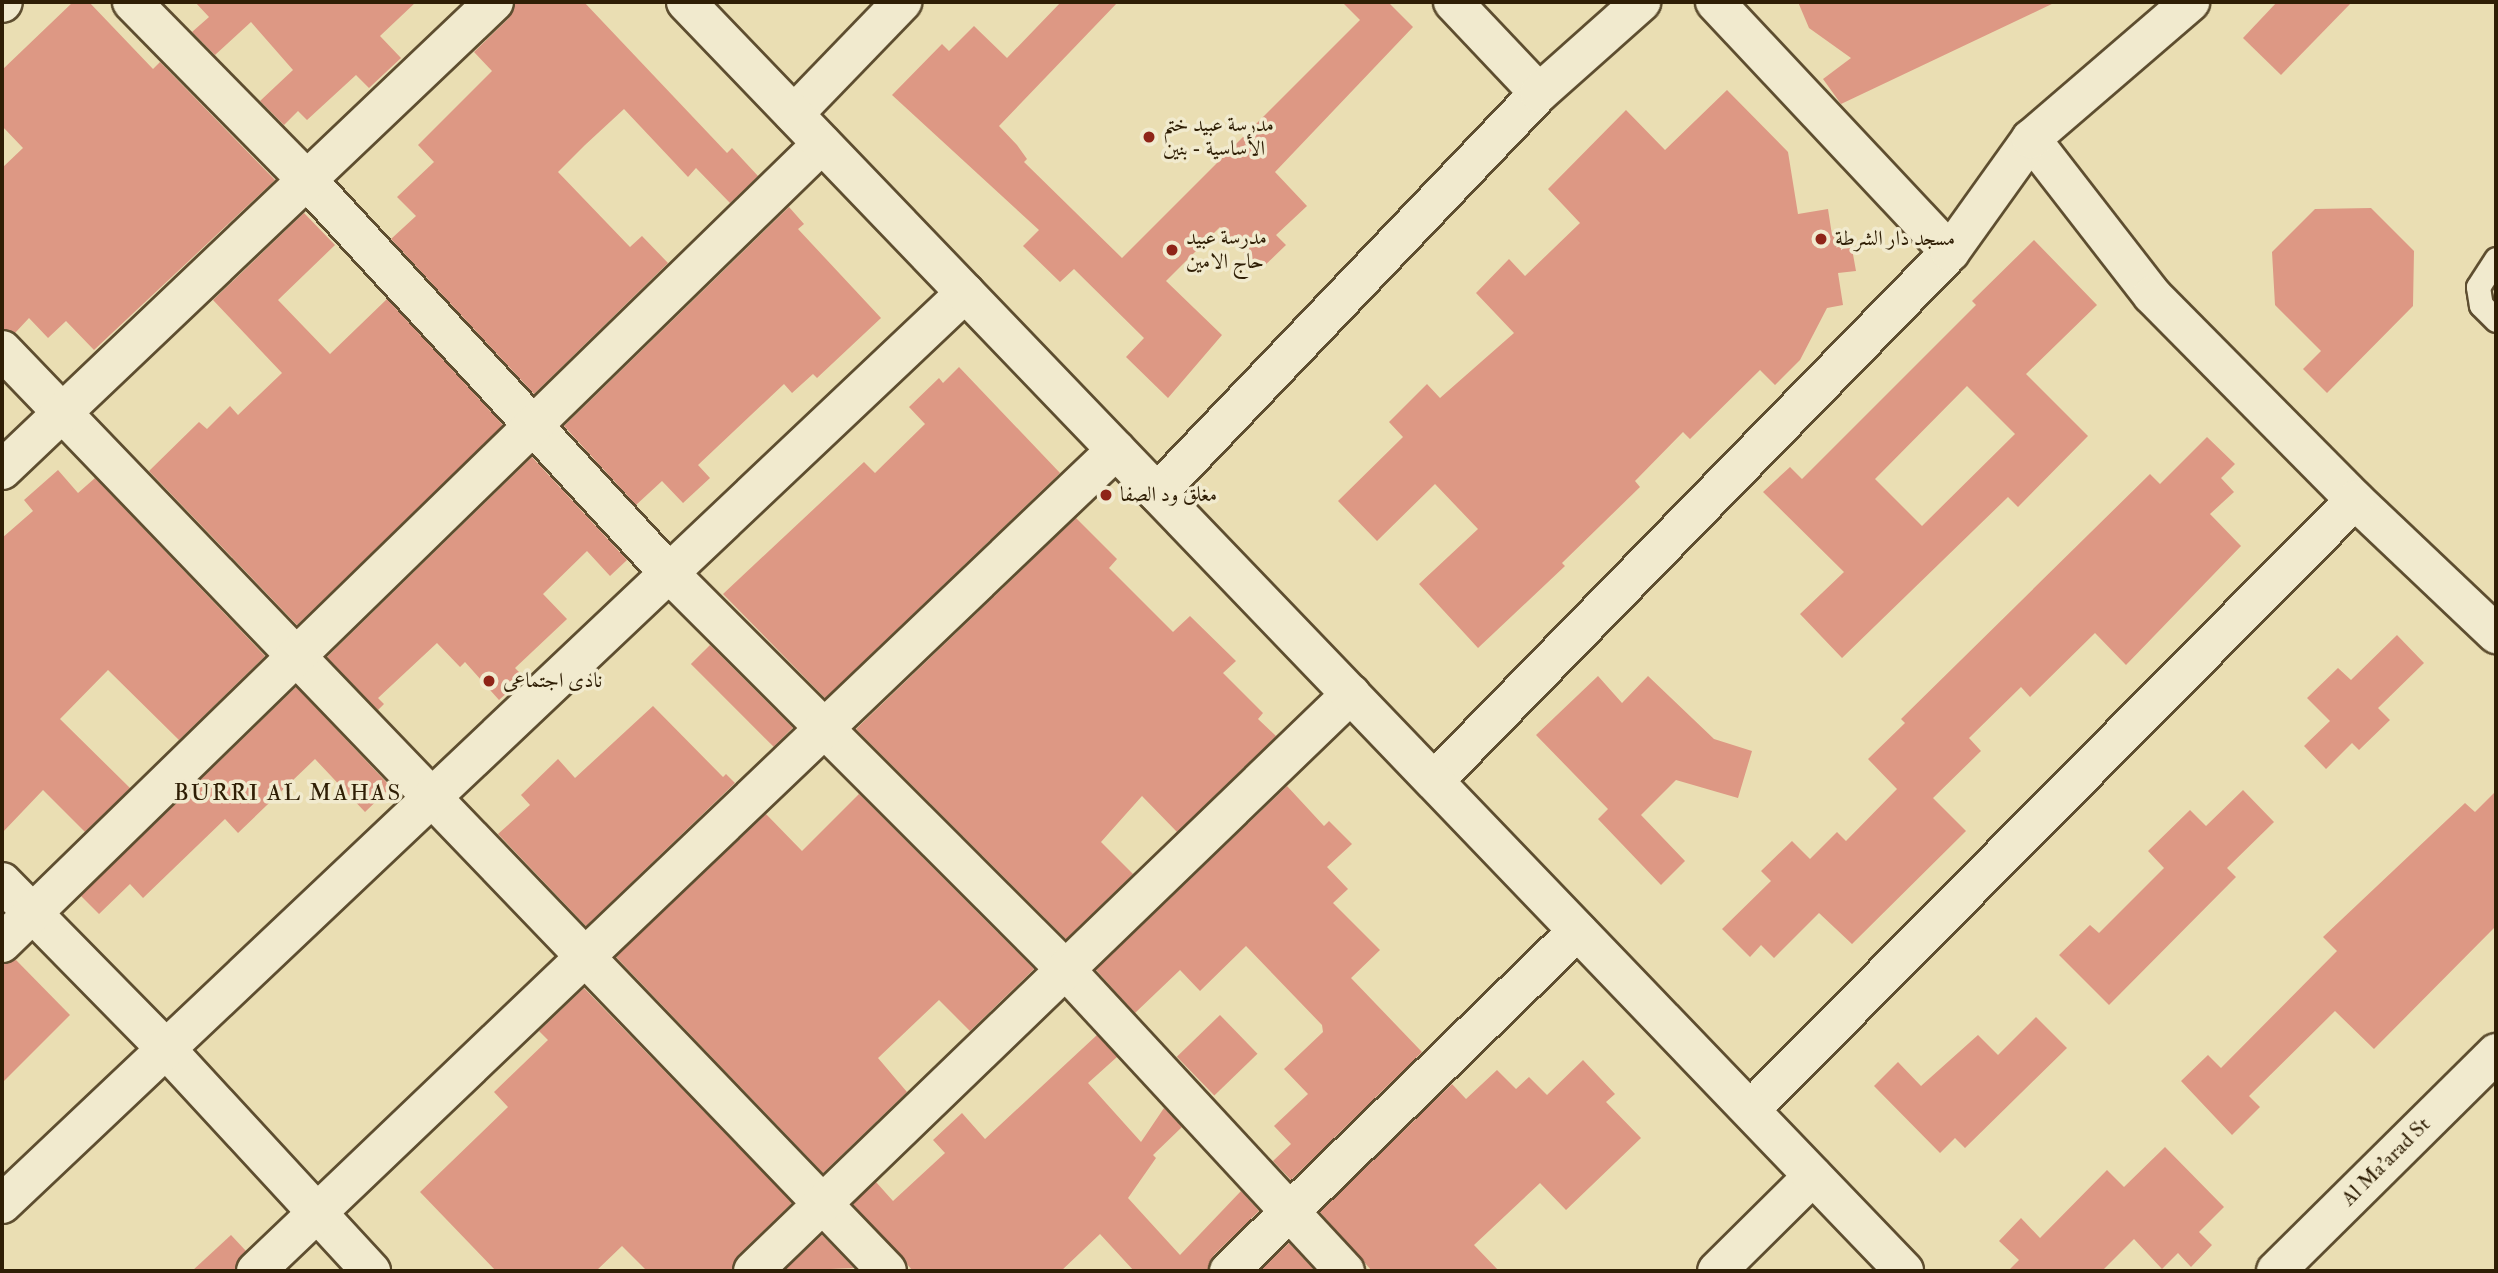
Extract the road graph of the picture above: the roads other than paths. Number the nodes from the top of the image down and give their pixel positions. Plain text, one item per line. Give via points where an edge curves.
1 (132, 2) edge
2 (494, 2) edge
3 (686, 2) edge
4 (902, 2) edge
5 (1453, 2) edge
6 (1641, 2) edge
7 (1715, 2) edge
8 (2190, 2) edge
9 (1539, 93) junction
10 (794, 114) junction
11 (2031, 139) junction
12 (822, 144) junction
13 (307, 180) junction
14 (1950, 252) junction
15 (2496, 259) edge
16 (965, 293) junction
17 (2496, 320) edge
18 (2, 350) edge
19 (62, 412) junction
20 (535, 426) junction
21 (1116, 450) junction
22 (2, 470) edge
23 (1157, 493) junction
24 (2355, 500) junction
25 (669, 573) junction
26 (2496, 634) edge
27 (295, 655) junction
28 (1351, 694) junction
29 (823, 728) junction
30 (1434, 782) junction
31 (431, 797) junction
32 (2, 882) edge
33 (32, 914) junction
34 (1578, 931) junction
35 (2, 943) edge
36 (586, 955) junction
37 (1065, 969) junction
38 (165, 1048) junction
39 (2496, 1053) edge
40 (1750, 1110) junction
41 (1813, 1176) junction
42 (2, 1204) edge
43 (823, 1206) junction
44 (317, 1212) junction
45 (1289, 1214) junction
46 (256, 1271) edge
47 (371, 1271) edge
48 (753, 1271) edge
49 (887, 1271) edge
50 (1229, 1271) edge
51 (1345, 1271) edge
52 (1717, 1271) edge
53 (1904, 1271) edge
54 (2276, 1271) edge

1 - 13 street
2 - 13 street
3 - 10 street
4 - 10 street
5 - 9 street
6 - 9 street
7 - 14 street
8 - 11 street
9 - 23 street
10 - 12 street
11 - 14 street
11 - 24 street via 2152,295
12 - 16 street
12 - 20 street
13 - 19 street
13 - 20 street
14 - 30 street
15 - 17 lane via 2478,287 2481,304
16 - 21 street
16 - 25 street
18 - 19 street
19 - 22 street
19 - 27 street
20 - 25 street
20 - 27 street
21 - 23 street
21 - 29 street
23 - 28 street
24 - 26 street
24 - 40 street
25 - 29 street
25 - 31 street
27 - 31 street
27 - 33 street
28 - 30 street
28 - 37 street
29 - 36 street
29 - 37 street
30 - 34 street
31 - 36 street
31 - 38 street
32 - 33 street
33 - 35 street
33 - 38 street
34 - 40 street
34 - 45 street
36 - 43 street
36 - 44 street
37 - 43 street
37 - 45 street
38 - 42 street
38 - 44 street
39 - 54 street, Al Ma'arad St
40 - 41 street
41 - 52 street
41 - 53 street
43 - 48 street
43 - 49 street
44 - 46 street
44 - 47 street
45 - 50 street
45 - 51 street

